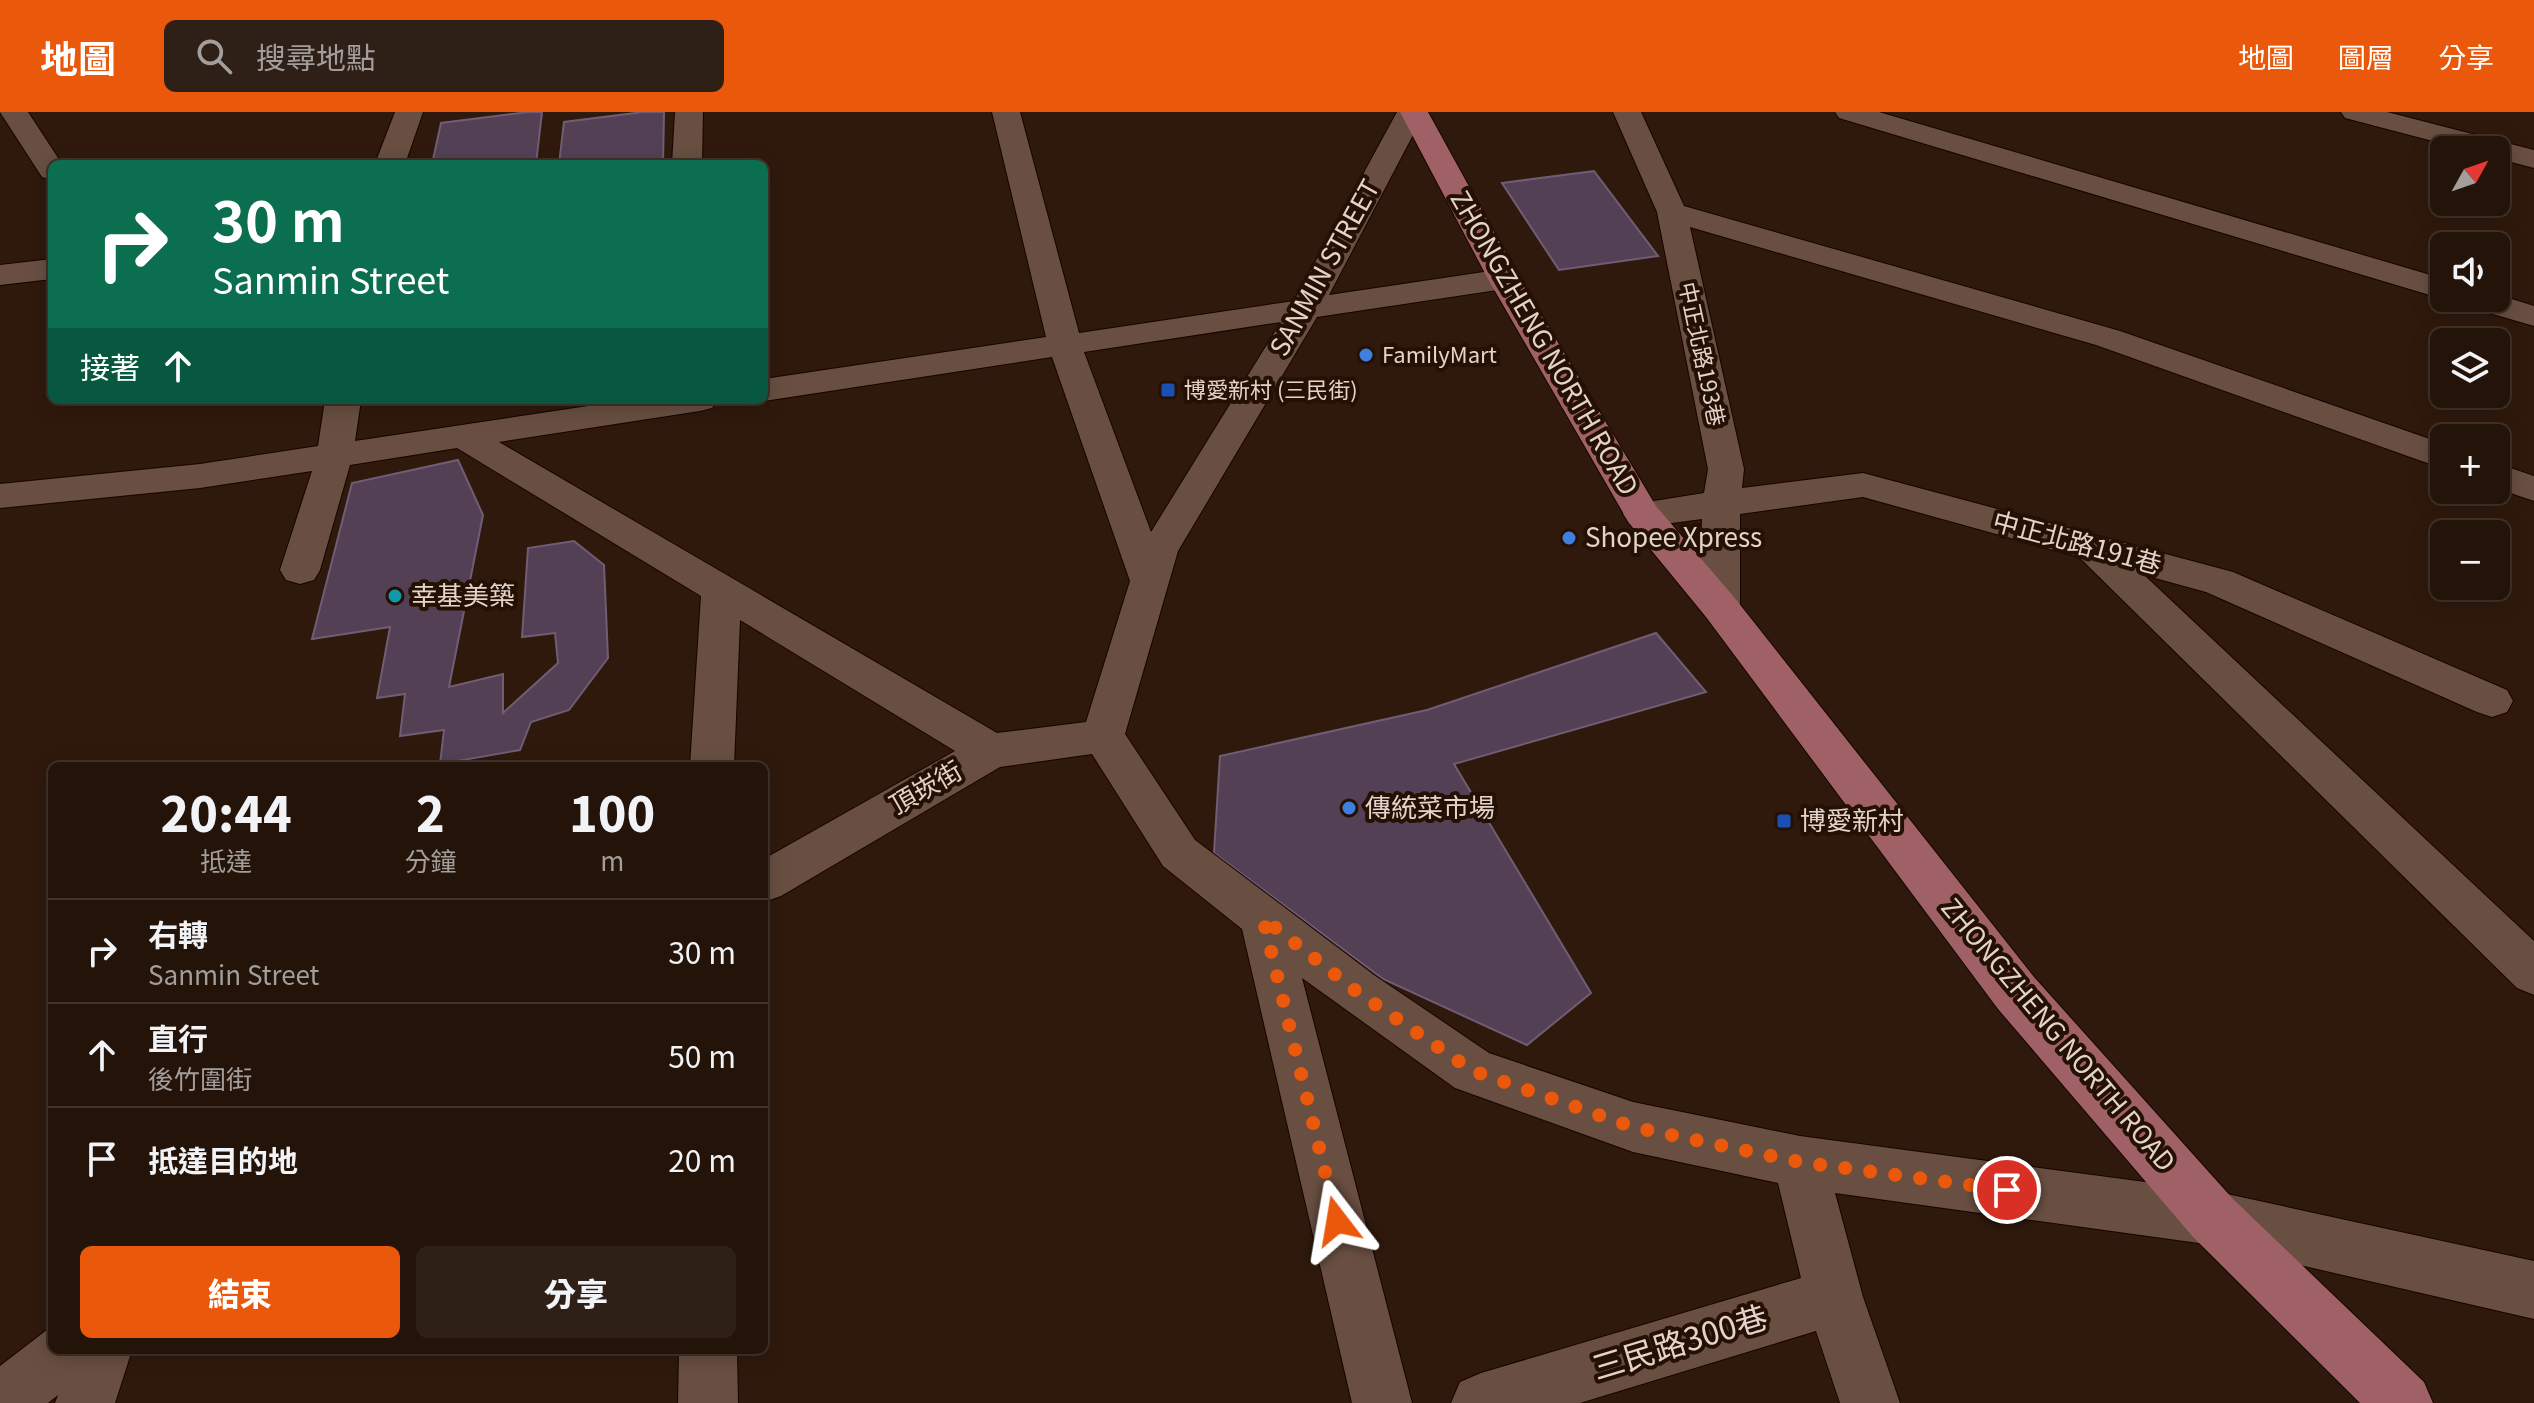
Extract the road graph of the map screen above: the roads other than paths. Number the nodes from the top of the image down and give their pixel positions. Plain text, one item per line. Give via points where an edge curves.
1 (14, 112) edge
2 (409, 112) edge
3 (689, 112) edge
4 (1006, 112) edge
5 (1413, 112) edge
6 (1627, 112) edge
7 (1849, 112) edge
8 (2355, 112) edge
9 (2534, 159) edge
10 (391, 160) edge
11 (687, 160) edge
12 (48, 165) edge
13 (1672, 212) junction
14 (48, 269) edge
15 (0, 275) edge
16 (1504, 279) junction
17 (2430, 285) edge
18 (1306, 308) junction
19 (2510, 309) edge
20 (2534, 316) edge
21 (1065, 345) junction
22 (768, 389) edge
23 (342, 404) edge
24 (667, 404) edge
25 (462, 436) junction
26 (2430, 452) edge
27 (335, 455) junction
28 (2510, 480) edge
29 (2534, 489) edge
30 (0, 496) edge
31 (1721, 505) junction
32 (1642, 514) junction
33 (2090, 547) junction
34 (300, 570) dead end
35 (1150, 581) junction
36 (721, 590) junction
37 (1720, 607) junction
38 (2492, 701) dead end
39 (1103, 736) junction
40 (991, 751) junction
41 (712, 762) edge
42 (768, 880) edge
43 (1263, 918) junction
44 (2534, 973) edge
45 (1800, 1162) junction
46 (2213, 1218) junction
47 (2534, 1290) edge
48 (1834, 1297) junction
49 (60, 1354) edge
50 (102, 1354) edge
51 (708, 1354) edge
52 (2, 1403) edge
53 (85, 1403) edge
54 (708, 1403) edge
55 (1382, 1403) edge
56 (1481, 1403) edge
57 (1870, 1403) edge
58 (2403, 1403) edge

1 - 12 street
2 - 10 street
3 - 11 street
4 - 21 street
5 - 16 main road, ZHONGZHENG NORTH ROAD
5 - 18 street, SANMIN STREET
6 - 13 street, 中正北路193巷
7 - 17 street
8 - 9 street
13 - 26 street via 2108,338
13 - 31 street, 中正北路193巷 via 1726,469
14 - 15 street
16 - 18 street
16 - 32 main road, ZHONGZHENG NORTH ROAD
18 - 21 street
18 - 35 street, SANMIN STREET via 1159,551
19 - 20 street
21 - 22 street
21 - 35 street
23 - 27 street
24 - 25 street
25 - 27 street
25 - 36 street
27 - 30 street via 200,476
27 - 34 street
28 - 29 street
31 - 32 street, 中正北路191巷
31 - 33 street, 中正北路191巷 via 1863,485
31 - 37 street, 中正北路193巷
32 - 37 main road, ZHONGZHENG NORTH ROAD
33 - 38 street, 中正北路191巷 via 2219,582
33 - 44 street
35 - 39 street, SANMIN STREET
36 - 40 street
36 - 41 street
37 - 46 main road, ZHONGZHENG NORTH ROAD via 2016,993
39 - 40 street, 頂崁街
39 - 43 street via 1179,853
40 - 42 street, 頂崁街
43 - 45 street via 1356,991 1473,1071 1633,1127
43 - 55 street
45 - 46 street
45 - 48 street
46 - 47 street
46 - 58 main road, ZHONGZHENG NORTH ROAD
48 - 56 street, 三民路300巷
48 - 57 street
49 - 52 street
50 - 53 street
51 - 54 street

